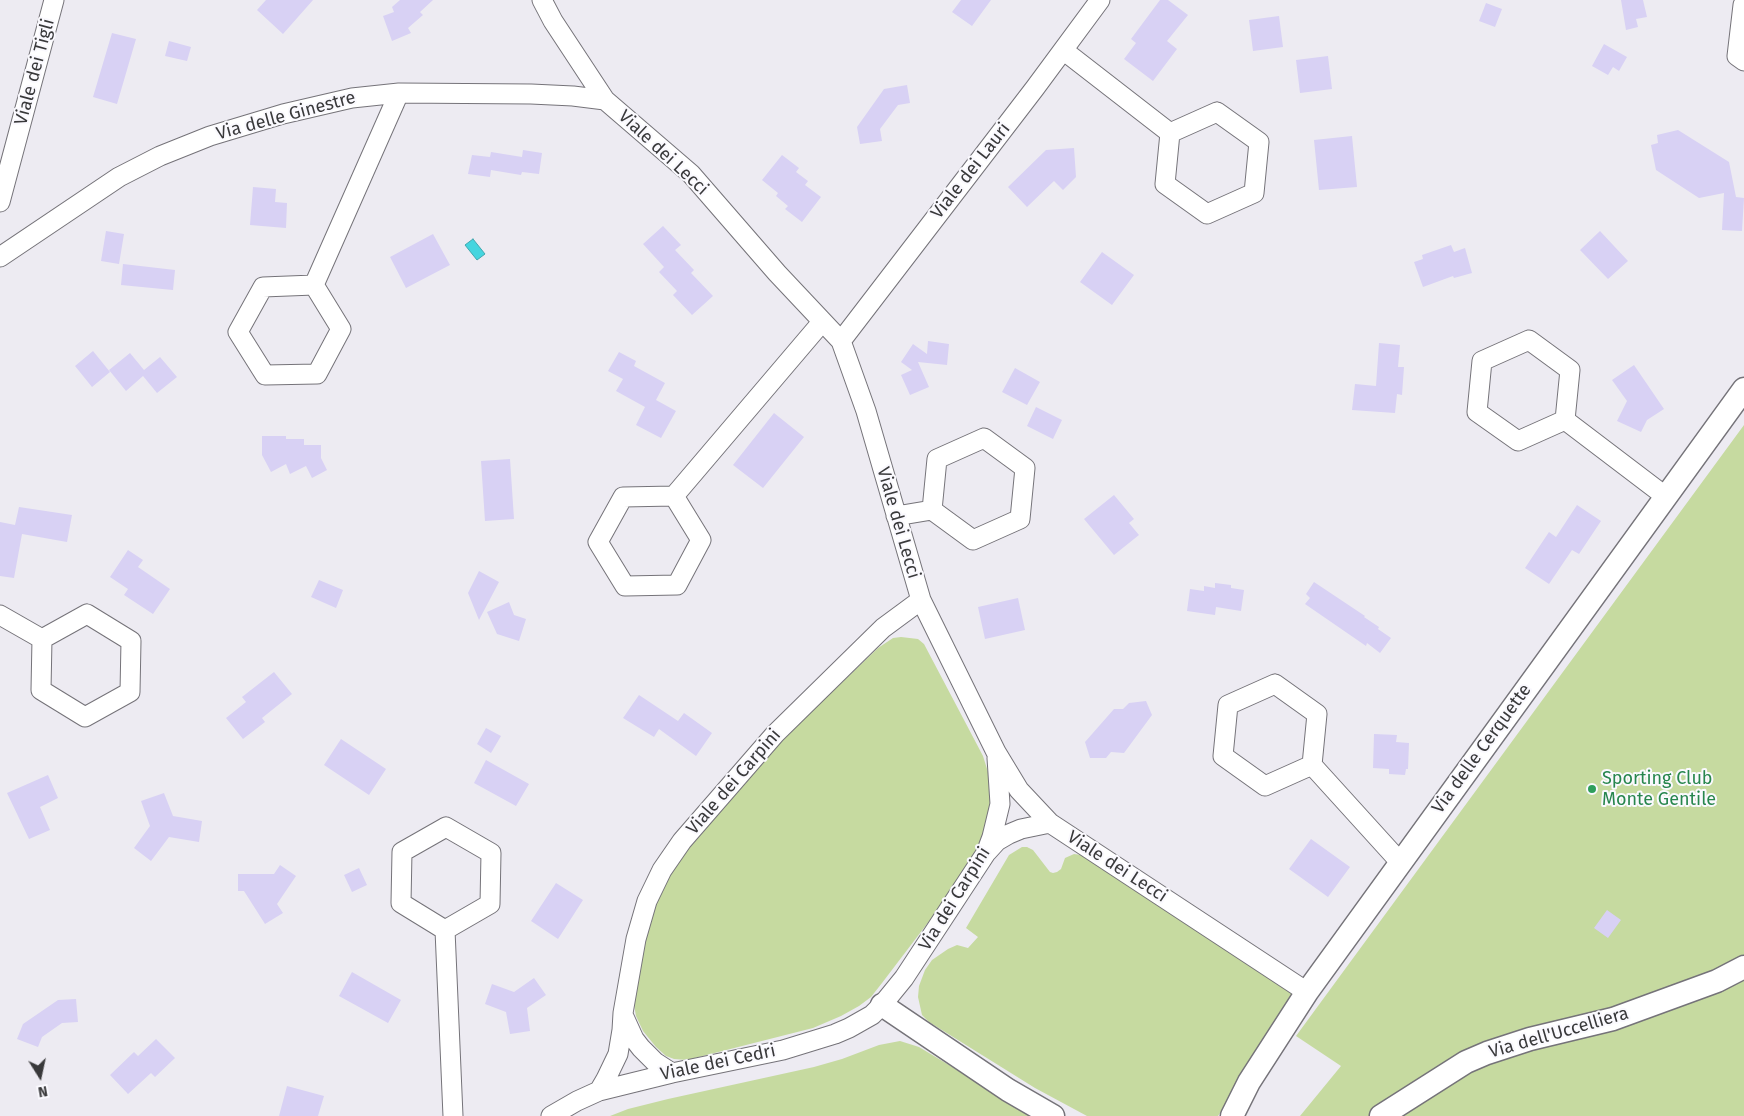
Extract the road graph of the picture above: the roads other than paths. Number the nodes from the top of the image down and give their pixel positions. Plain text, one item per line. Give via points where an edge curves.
1 (54, 0) edge
2 (542, 0) edge
3 (1100, 0) edge
4 (1744, 4) edge
5 (1063, 50) junction
6 (1744, 61) edge
7 (399, 93) junction
8 (605, 100) junction
9 (1170, 133) junction
10 (0, 202) edge
11 (0, 257) edge
12 (314, 285) junction
13 (822, 322) junction
14 (841, 341) junction
15 (1744, 388) edge
16 (1565, 420) junction
17 (674, 496) junction
18 (1665, 496) junction
19 (932, 510) junction
20 (896, 516) junction
21 (921, 600) junction
22 (0, 616) edge
23 (42, 639) junction
24 (996, 752) junction
25 (1312, 764) junction
26 (1050, 823) junction
27 (986, 854) junction
28 (1400, 862) junction
29 (445, 930) junction
30 (1744, 967) edge
31 (1307, 992) junction
32 (882, 1005) junction
33 (622, 1013) junction
34 (672, 1073) junction
35 (599, 1091) junction
36 (453, 1116) edge
37 (551, 1116) edge
38 (1053, 1116) edge
39 (1232, 1116) edge
40 (1381, 1116) edge

1 - 10 street, Viale dei Tigli
2 - 8 street, Viale dei Lecci
3 - 5 street, Viale dei Lauri
4 - 6 street via 1737,56
5 - 9 street
5 - 14 street, Viale dei Lauri
7 - 8 street, Via delle Ginestre via 530,94
7 - 11 street, Via delle Ginestre via 315,106 178,147 119,178
7 - 12 street
8 - 13 street, Viale dei Lecci via 691,174
9 - 9 street via 1165,184 1207,214 1254,193 1259,142 1217,112
12 - 12 street via 263,287 238,332 265,375 316,374 341,329
13 - 14 street, Viale dei Lecci
13 - 17 street
14 - 20 street, Viale dei Lecci via 866,411
15 - 18 street, Via delle Cerquette
16 - 16 street via 1570,370 1529,340 1482,361 1477,412 1518,442
16 - 18 street
17 - 17 street via 623,498 598,542 625,586 677,585 701,540
18 - 28 street, Via delle Cerquette
19 - 19 street via 973,540 1020,519 1025,468 984,438 937,459
19 - 20 street
20 - 21 street, Viale dei Lecci
21 - 24 street, Viale dei Lecci
21 - 33 street, Viale dei Carpini via 883,628 781,728 682,841 662,870 647,902 636,939
22 - 23 street
23 - 23 street via 41,690 85,717 130,692 131,640 87,614
24 - 26 street, Viale dei Lecci via 1019,790
24 - 27 street, Via dei Carpini via 1000,804
25 - 25 street via 1317,714 1275,684 1228,705 1223,756 1265,786
25 - 28 street
26 - 27 street via 1009,834 997,841
26 - 31 street, Viale dei Lecci
27 - 32 street, Via dei Carpini via 904,978
28 - 31 street, Via delle Cerquette
29 - 29 street via 490,904 491,854 446,827 402,852 401,895 401,904
29 - 36 street
30 - 40 street, Via dell'Uccelliera via 1717,981 1614,1019 1487,1053 1466,1062
31 - 39 street, Via delle Cerquette via 1249,1082
32 - 34 street, Viale dei Cedri via 861,1022 835,1034 783,1050
32 - 38 street via 1008,1090
33 - 34 street via 641,1048
33 - 35 street, Viale dei Carpini via 618,1054
34 - 35 street, Viale dei Cedri
35 - 37 street, Viale dei Cedri

